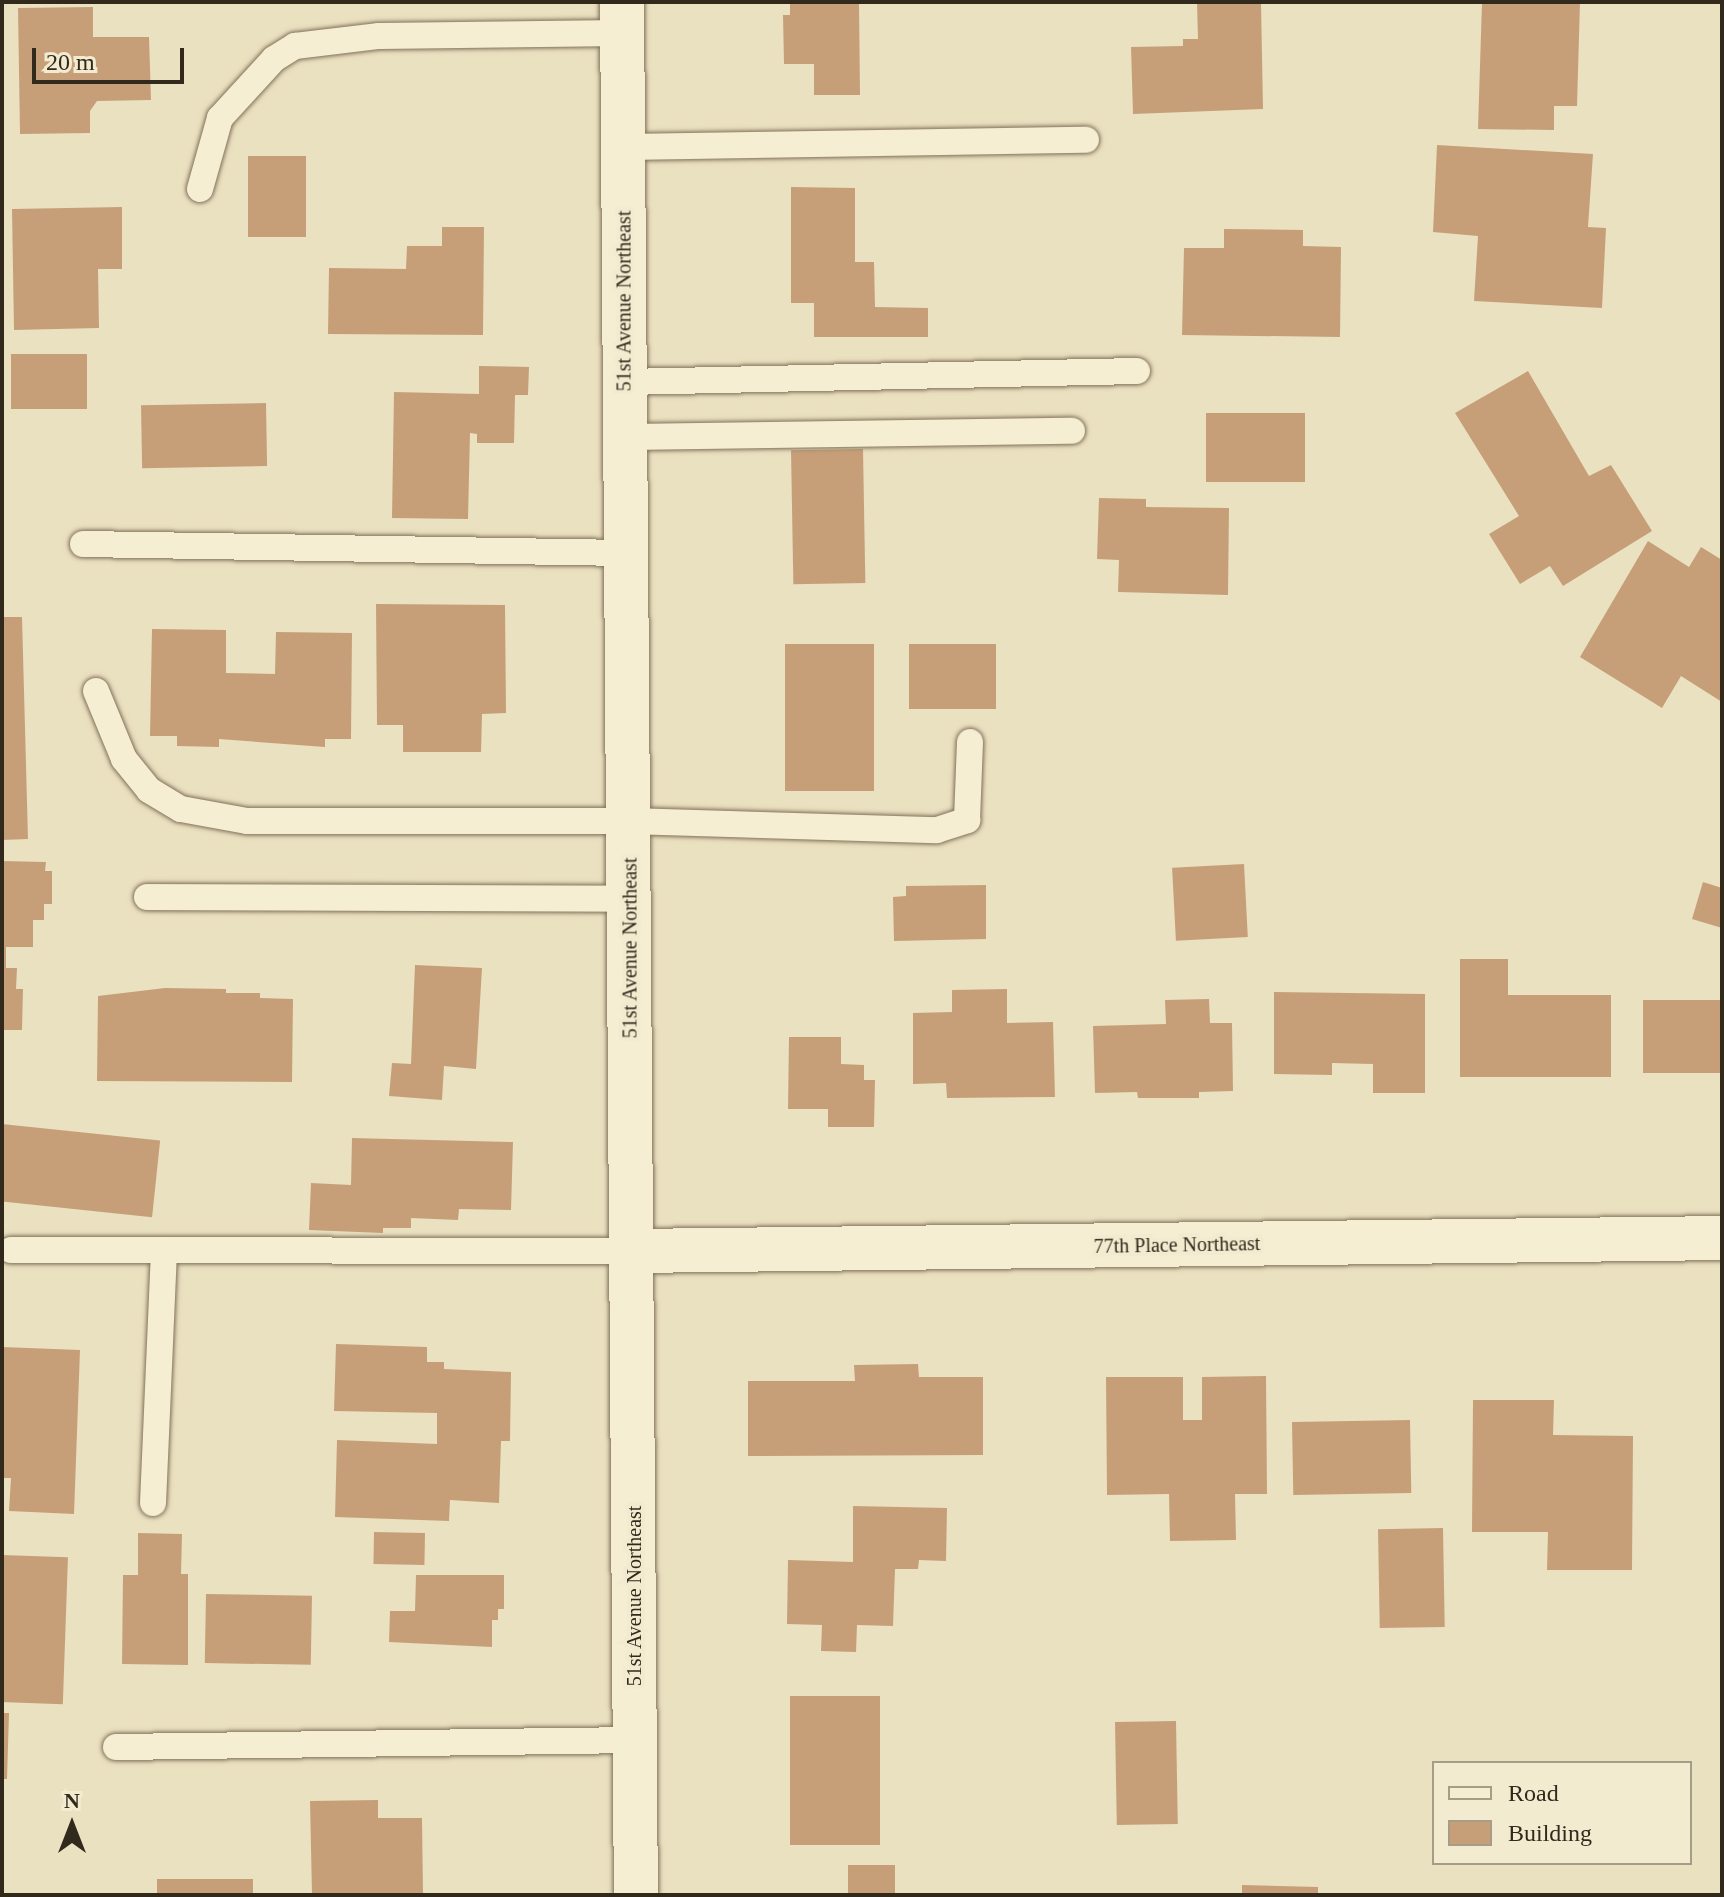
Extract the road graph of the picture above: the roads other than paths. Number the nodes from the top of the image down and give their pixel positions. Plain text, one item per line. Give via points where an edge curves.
1 (622, 18) edge
2 (1086, 140) dead end
3 (623, 147) junction
4 (200, 189) dead end
5 (1137, 371) dead end
6 (625, 382) junction
7 (1072, 431) dead end
8 (625, 437) junction
9 (83, 544) dead end
10 (626, 553) junction
11 (96, 691) dead end
12 (970, 742) dead end
13 (629, 821) junction
14 (147, 897) dead end
15 (629, 899) junction
16 (1722, 1238) edge
17 (11, 1250) dead end
18 (164, 1250) junction
19 (632, 1251) junction
20 (153, 1503) dead end
21 (635, 1740) junction
22 (116, 1747) dead end
23 (636, 1895) edge

1 - 3 street, 51st Avenue Northeast
1 - 4 lane via 295,46 274,59 220,118
2 - 3 lane
3 - 6 street, 51st Avenue Northeast
5 - 6 lane
6 - 8 street, 51st Avenue Northeast
7 - 8 lane
8 - 10 street, 51st Avenue Northeast
9 - 10 lane
10 - 13 street, 51st Avenue Northeast
11 - 13 lane via 124,759 149,790 181,809 247,821
12 - 13 lane via 967,820 937,830
13 - 15 street, 51st Avenue Northeast
14 - 15 lane
15 - 19 street, 51st Avenue Northeast
16 - 19 street, 77th Place Northeast
17 - 18 lane
18 - 19 lane
18 - 20 lane
19 - 21 street, 51st Avenue Northeast
21 - 22 lane
21 - 23 street, 51st Avenue Northeast

